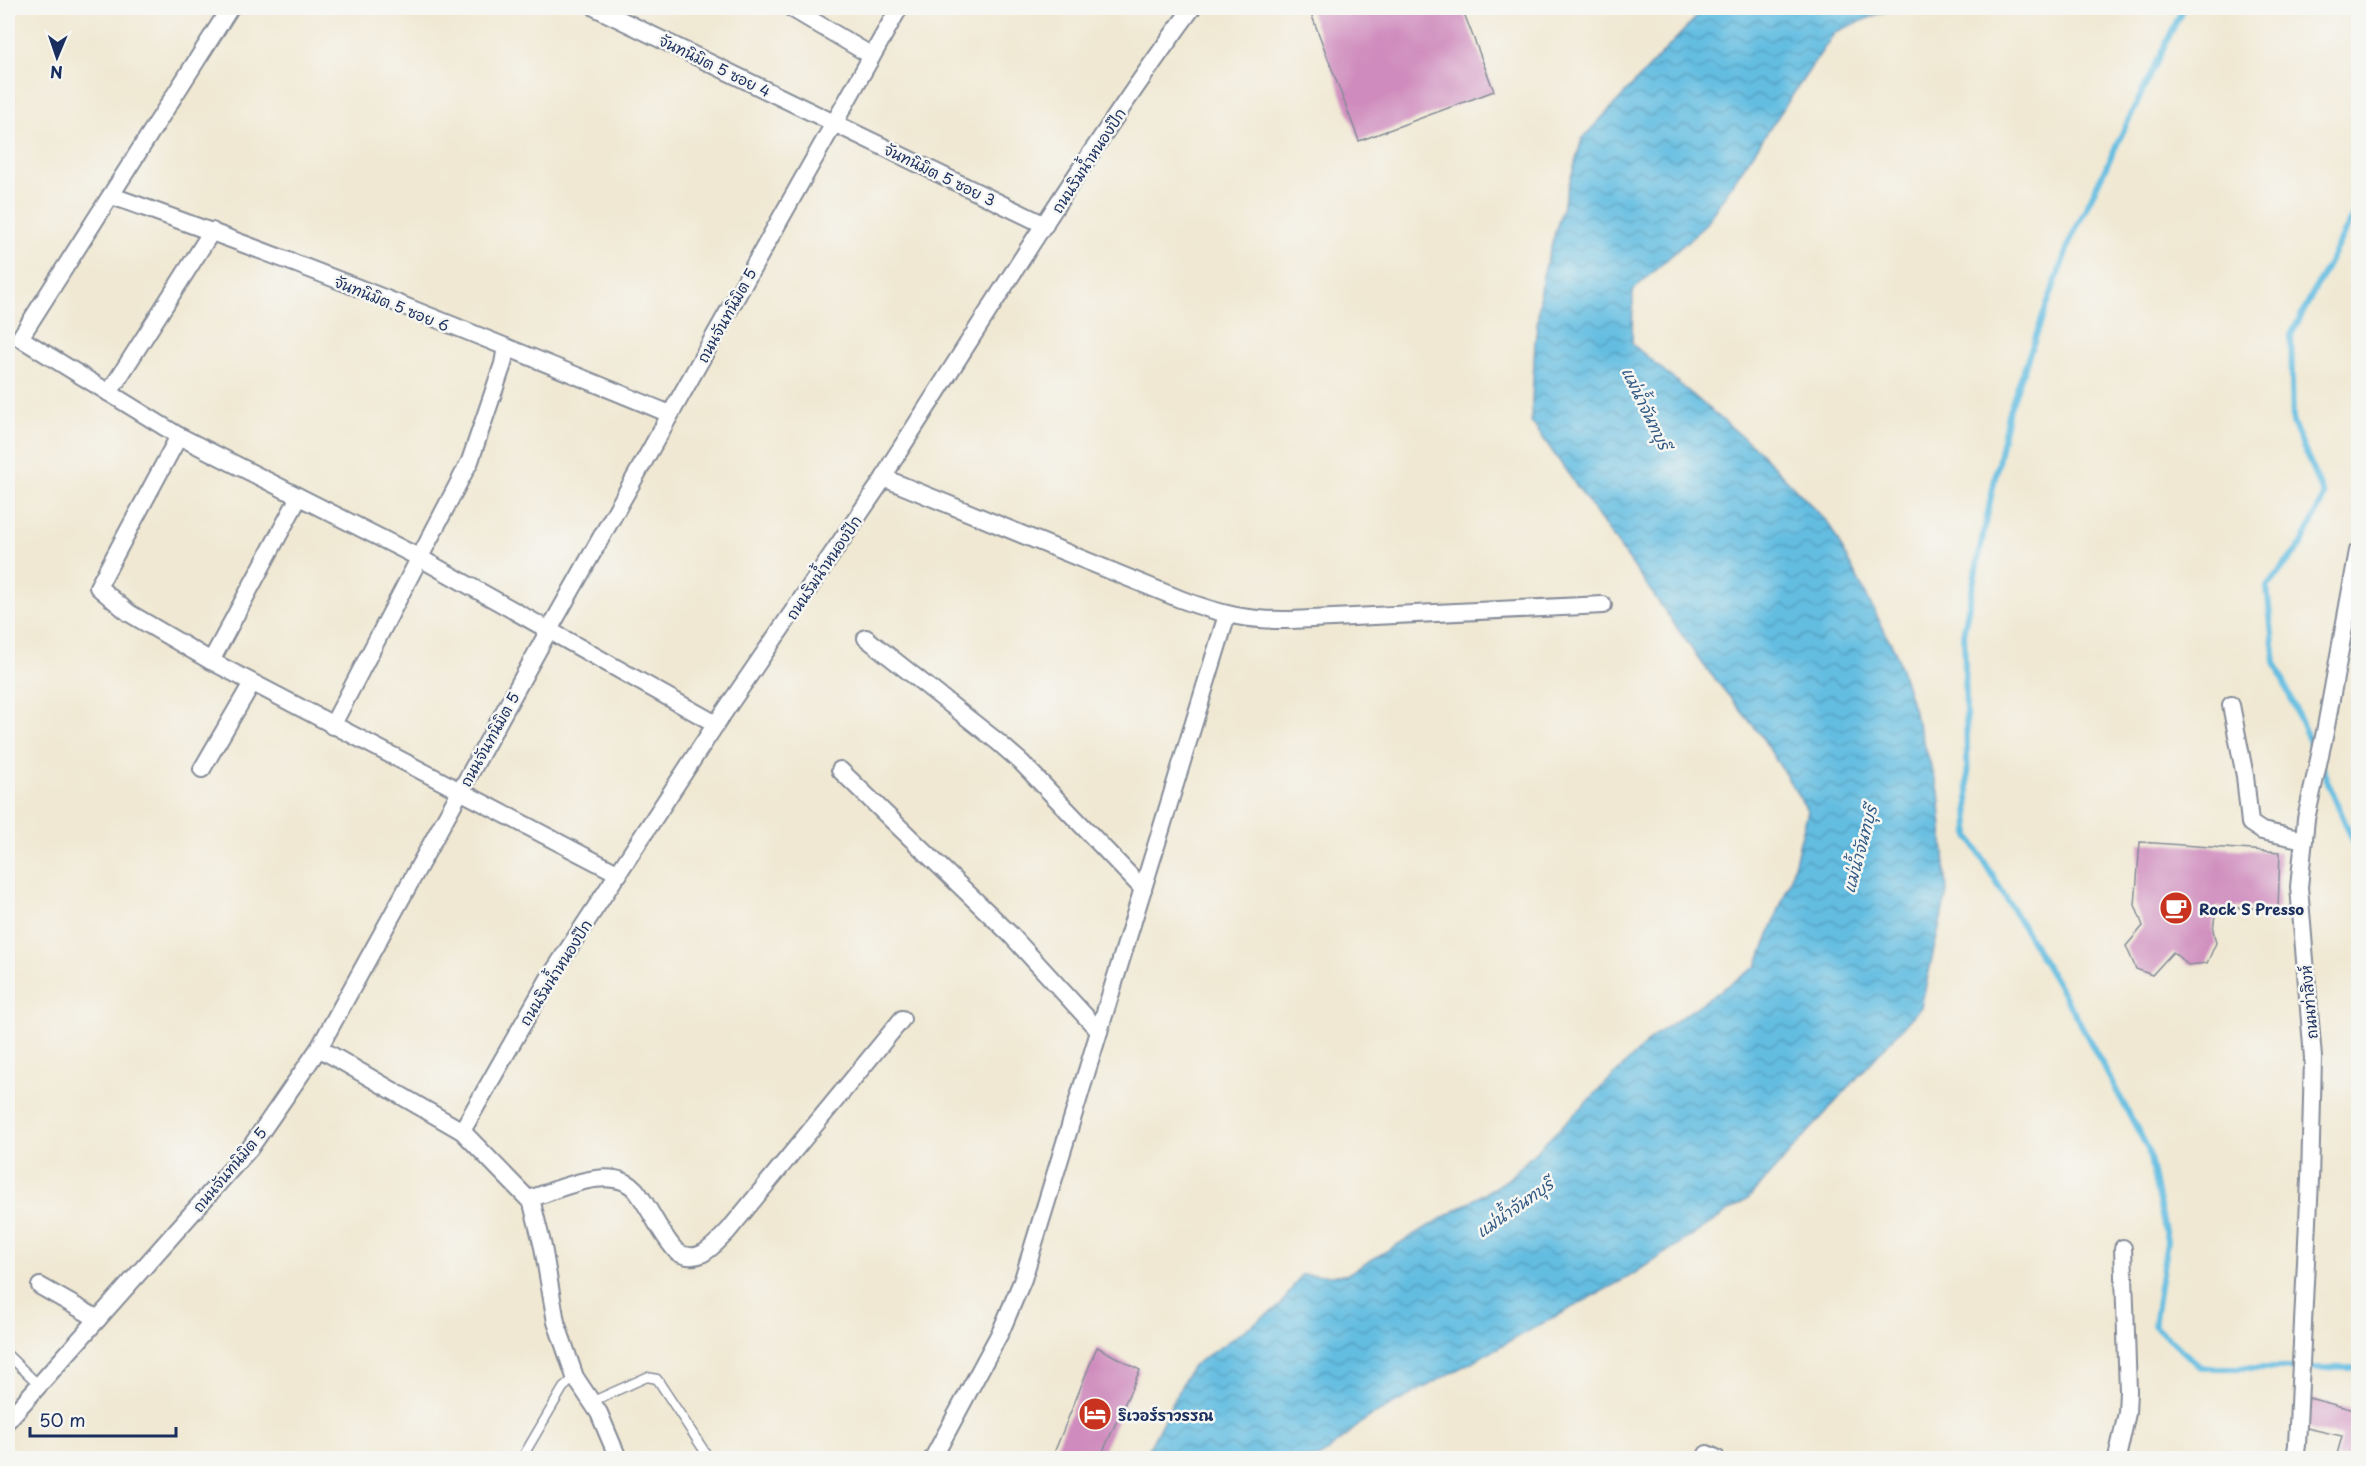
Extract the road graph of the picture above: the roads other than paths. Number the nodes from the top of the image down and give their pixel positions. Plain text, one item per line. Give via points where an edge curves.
1 (230, 8) edge
2 (596, 8) edge
3 (791, 8) edge
4 (899, 8) edge
5 (1191, 8) edge
6 (872, 56) junction
7 (834, 123) junction
8 (112, 196) junction
9 (1045, 225) junction
10 (212, 231) junction
11 (506, 347) junction
12 (109, 393) junction
13 (670, 414) junction
14 (179, 436) junction
15 (884, 478) junction
16 (299, 497) junction
17 (2358, 551) edge
18 (420, 558) junction
19 (1603, 605) dead end
20 (1227, 615) junction
21 (549, 630) junction
22 (866, 638) dead end
23 (211, 661) junction
24 (252, 683) junction
25 (2231, 705) dead end
26 (716, 724) junction
27 (332, 726) junction
28 (202, 769) dead end
29 (840, 770) dead end
30 (460, 792) junction
31 (2304, 840) junction
32 (619, 874) junction
33 (1143, 889) junction
34 (902, 1019) dead end
35 (1099, 1031) junction
36 (319, 1048) junction
37 (462, 1131) junction
38 (529, 1200) junction
39 (2123, 1248) dead end
40 (40, 1286) dead end
41 (98, 1318) junction
42 (8, 1355) edge
43 (575, 1377) junction
44 (39, 1385) junction
45 (591, 1402) junction
46 (8, 1420) edge
47 (522, 1458) edge
48 (618, 1458) edge
49 (709, 1458) edge
50 (933, 1458) edge
51 (2117, 1458) edge
52 (2295, 1458) edge

1 - 8 street
2 - 7 street, จันทนิมิต 5 ซอย 4
3 - 6 street
4 - 6 street, ถนนจันทนิมิต 5
5 - 9 street, ถนนริมน้ำหนองปึก
6 - 7 street, ถนนจันทนิมิต 5
7 - 9 street, จันทนิมิต 5 ซอย 3
7 - 13 street, ถนนจันทนิมิต 5
8 - 10 street, จันทนิมิต 5 ซอย 6
8 - 12 street via 20,337
9 - 15 street, ถนนริมน้ำหนองปึก
10 - 11 street, จันทนิมิต 5 ซอย 6
10 - 12 street
11 - 13 street, จันทนิมิต 5 ซอย 6
11 - 18 street via 470,461
12 - 14 street
13 - 21 street, ถนนจันทนิมิต 5
14 - 16 street
14 - 23 street via 98,587 129,613
15 - 20 street
15 - 26 street, ถนนริมน้ำหนองปึก
16 - 18 street
16 - 23 street
17 - 31 street, ถนนท่าสิงห์
18 - 21 street
18 - 27 street
19 - 20 street via 1291,620
20 - 33 street
21 - 26 street
21 - 30 street, ถนนจันทนิมิต 5
22 - 33 street via 1021,762
23 - 24 street
24 - 27 street
24 - 28 street
25 - 31 street via 2246,776 2250,823 2262,831
26 - 32 street, ถนนริมน้ำหนองปึก
27 - 30 street
29 - 35 street via 1010,934
30 - 32 street
30 - 36 street, ถนนจันทนิมิต 5
31 - 52 street, ถนนท่าสิงห์ via 2299,887 2312,1069
32 - 37 street, ถนนริมน้ำหนองปึก via 548,980
33 - 35 street
34 - 38 street via 728,1231 702,1255 684,1257 677,1252 637,1191 616,1179 588,1180
35 - 50 street via 1023,1279 1001,1331
36 - 37 street
36 - 41 street, ถนนจันทนิมิต 5 via 250,1148
37 - 38 street
38 - 43 street via 543,1247 556,1322
39 - 51 street via 2128,1391
40 - 41 street
41 - 44 street, ถนนจันทนิมิต 5
42 - 44 lane
43 - 45 street
43 - 47 lane via 563,1388
44 - 46 street, ถนนจันทนิมิต 5
45 - 48 street
45 - 49 lane via 647,1377 657,1379

